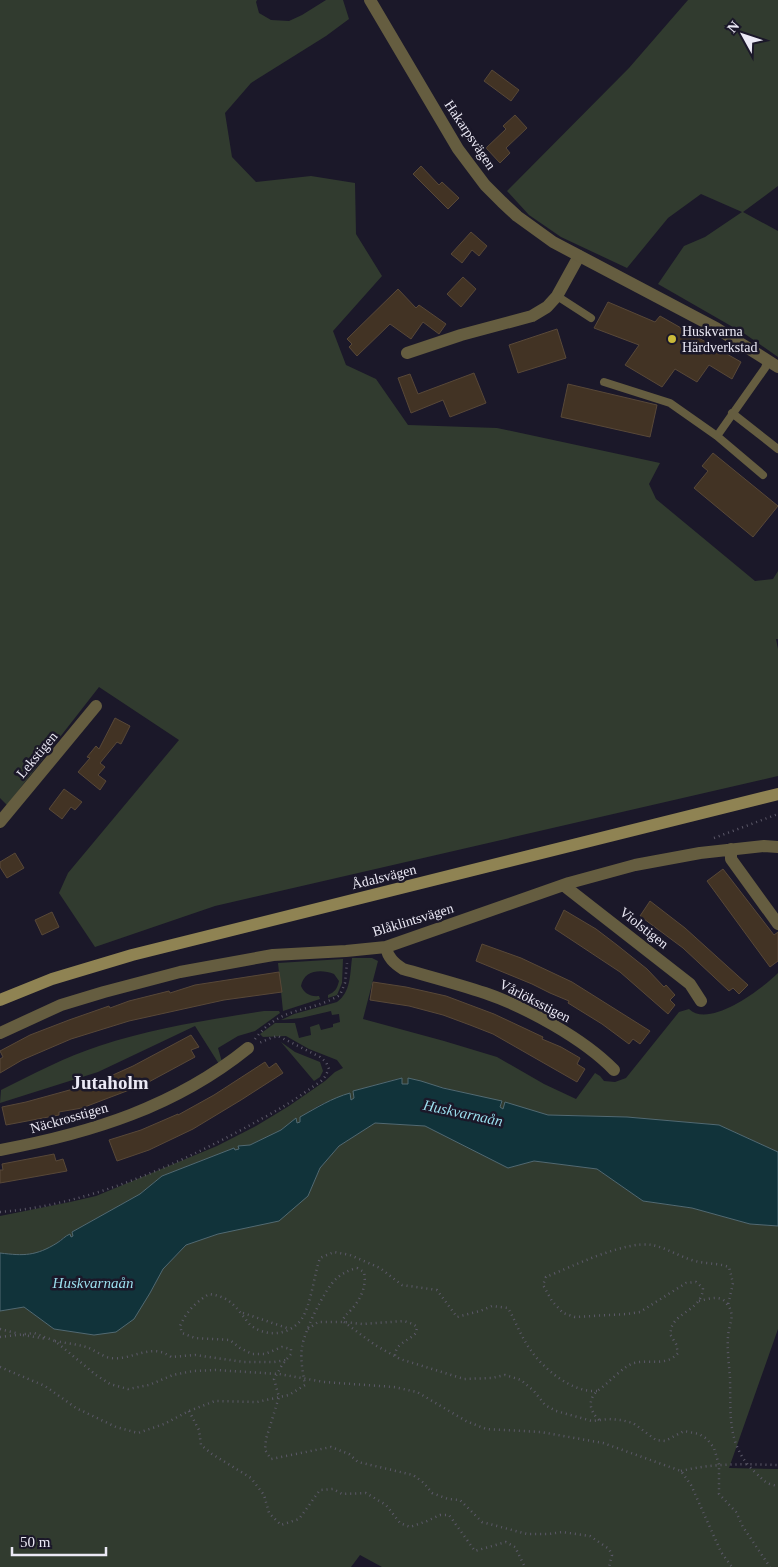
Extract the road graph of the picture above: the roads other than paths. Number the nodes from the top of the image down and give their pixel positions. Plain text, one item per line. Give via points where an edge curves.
1 (370, 0) edge
2 (579, 256) junction
3 (557, 296) junction
4 (591, 318) dead end
5 (407, 353) dead end
6 (773, 364) edge
7 (604, 382) dead end
8 (732, 413) junction
9 (717, 436) junction
10 (778, 449) edge
11 (763, 475) dead end
12 (96, 706) dead end
13 (778, 794) edge
14 (0, 822) edge
15 (778, 847) edge
16 (731, 849) junction
17 (569, 883) junction
18 (778, 924) edge
19 (386, 947) junction
20 (0, 1000) edge
21 (701, 1001) dead end
22 (0, 1034) edge
23 (248, 1048) road end
24 (614, 1070) dead end
25 (0, 1150) edge

1 - 2 street, Hakarpsvägen via 458,148 485,185 517,216
2 - 3 street
2 - 6 street, Hakarpsvägen via 716,328
3 - 4 lane
3 - 5 street via 532,316
6 - 8 lane via 765,368
7 - 9 lane via 670,404
8 - 9 lane
8 - 10 lane
9 - 11 lane
12 - 14 street, Lekstigen
13 - 20 main road, Ådalsvägen via 132,955 45,981
15 - 16 street, Blåklintsvägen
16 - 17 street, Blåklintsvägen via 634,865
16 - 18 street via 732,859
17 - 19 street, Blåklintsvägen
17 - 21 street, Violstigen via 567,888 690,984
19 - 22 street, Blåklintsvägen via 273,955 180,972 61,1005
19 - 24 street, Vårlöksstigen via 394,963 403,969 512,1004 567,1033
23 - 25 street, Näckrosstigen via 211,1076 143,1111 73,1134

